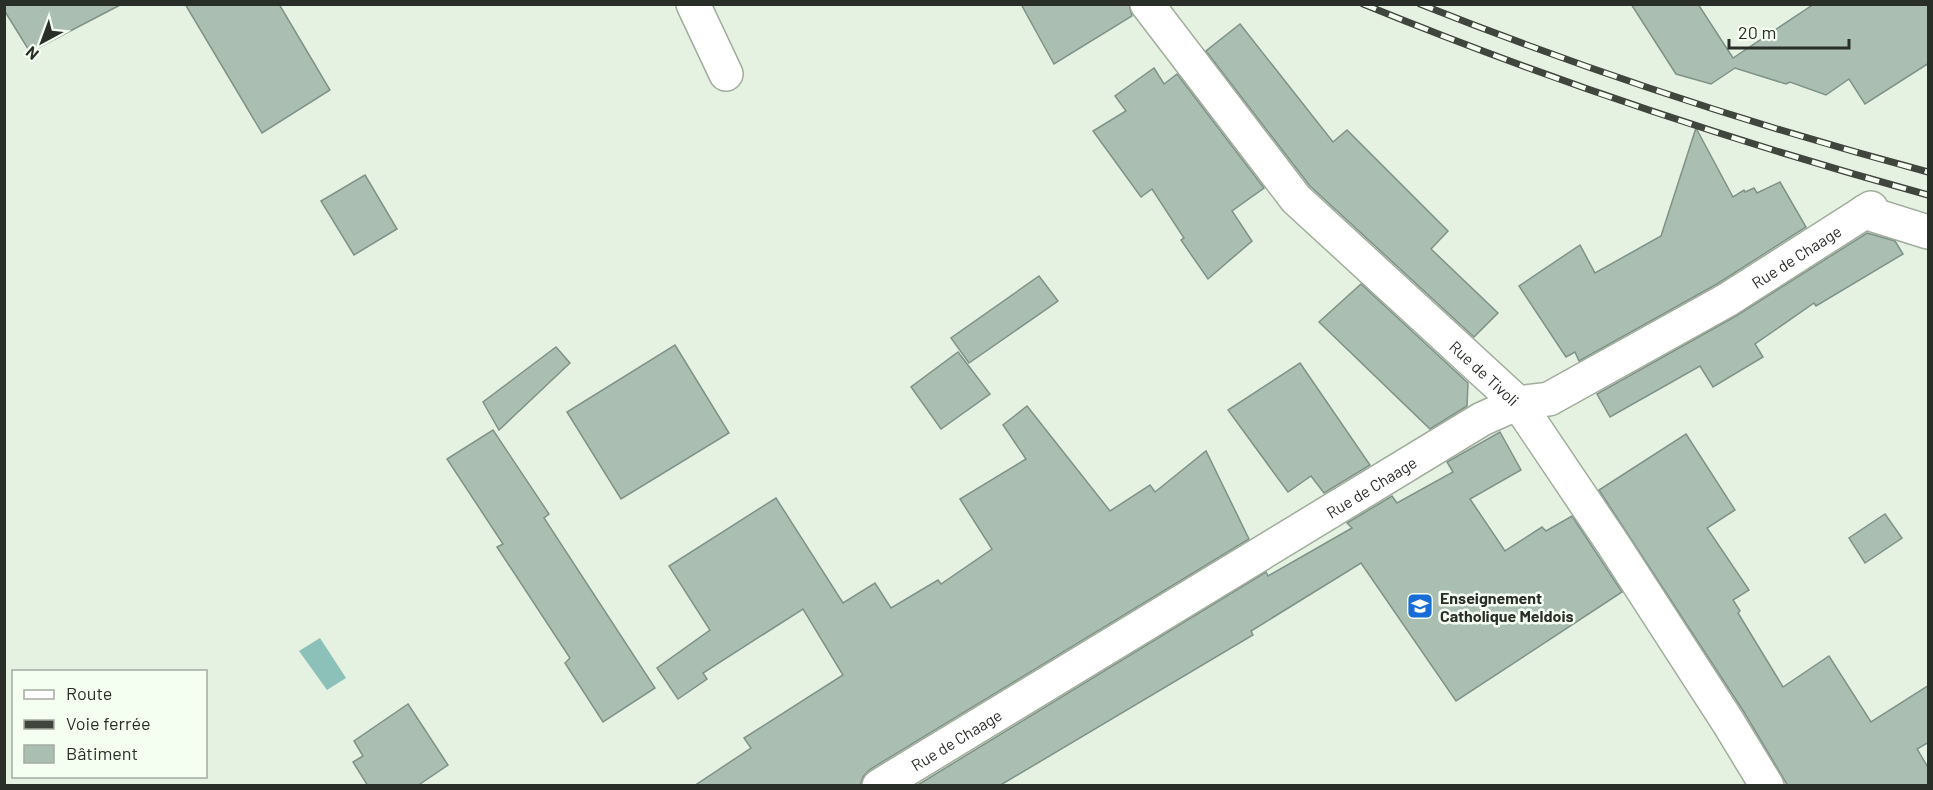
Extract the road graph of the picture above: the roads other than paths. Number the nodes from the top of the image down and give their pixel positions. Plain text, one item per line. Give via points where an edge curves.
1 (693, 4) edge
2 (1147, 4) edge
3 (726, 74) dead end
4 (1929, 232) edge
5 (1518, 403) junction
6 (879, 786) edge
7 (1767, 786) edge

1 - 3 street
2 - 5 street, Rue de Tivoli via 1296,199
4 - 5 street, Rue de Chaage via 1868,210 1727,300 1549,399
5 - 6 street, Rue de Chaage via 1482,419
5 - 7 street, Rue de Tivoli

